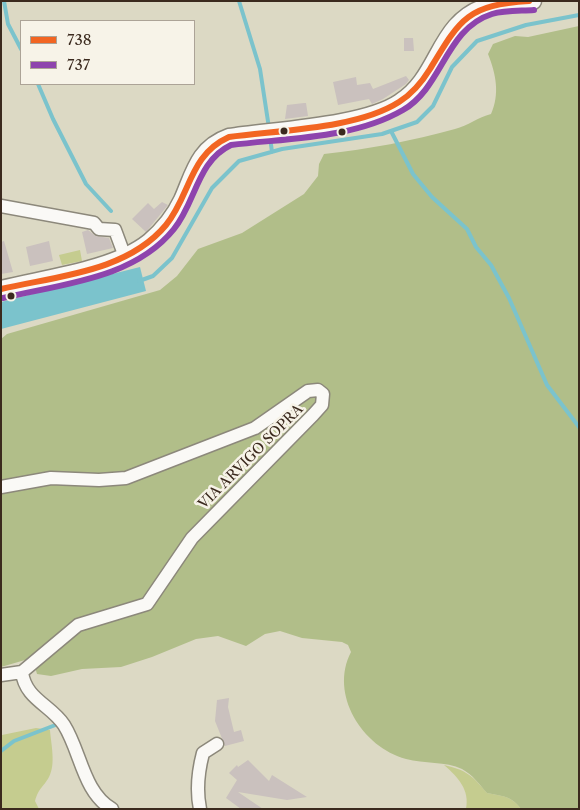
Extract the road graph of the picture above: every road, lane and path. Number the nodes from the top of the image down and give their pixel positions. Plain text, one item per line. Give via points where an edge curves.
1 (533, 1) edge
2 (1, 206) edge
3 (125, 257) junction
4 (1, 289) edge
5 (1, 487) edge
6 (22, 672) junction
7 (1, 675) edge
8 (217, 744) dead end
9 (112, 809) edge
10 (200, 809) edge

1 - 3 main road via 488,6 468,15 446,36 427,76 401,102 386,110 347,120 229,137 213,144 200,157 181,201 165,226
2 - 3 street via 94,223 99,229 115,230
3 - 4 main road
5 - 6 street, VIA ARVIGO SOPRA via 51,478 126,478 255,428 308,391 318,390 323,394 322,405 313,415 192,538 147,604 78,625
6 - 7 street
6 - 9 street via 28,691 64,725 98,799
8 - 10 street via 203,753 198,773

